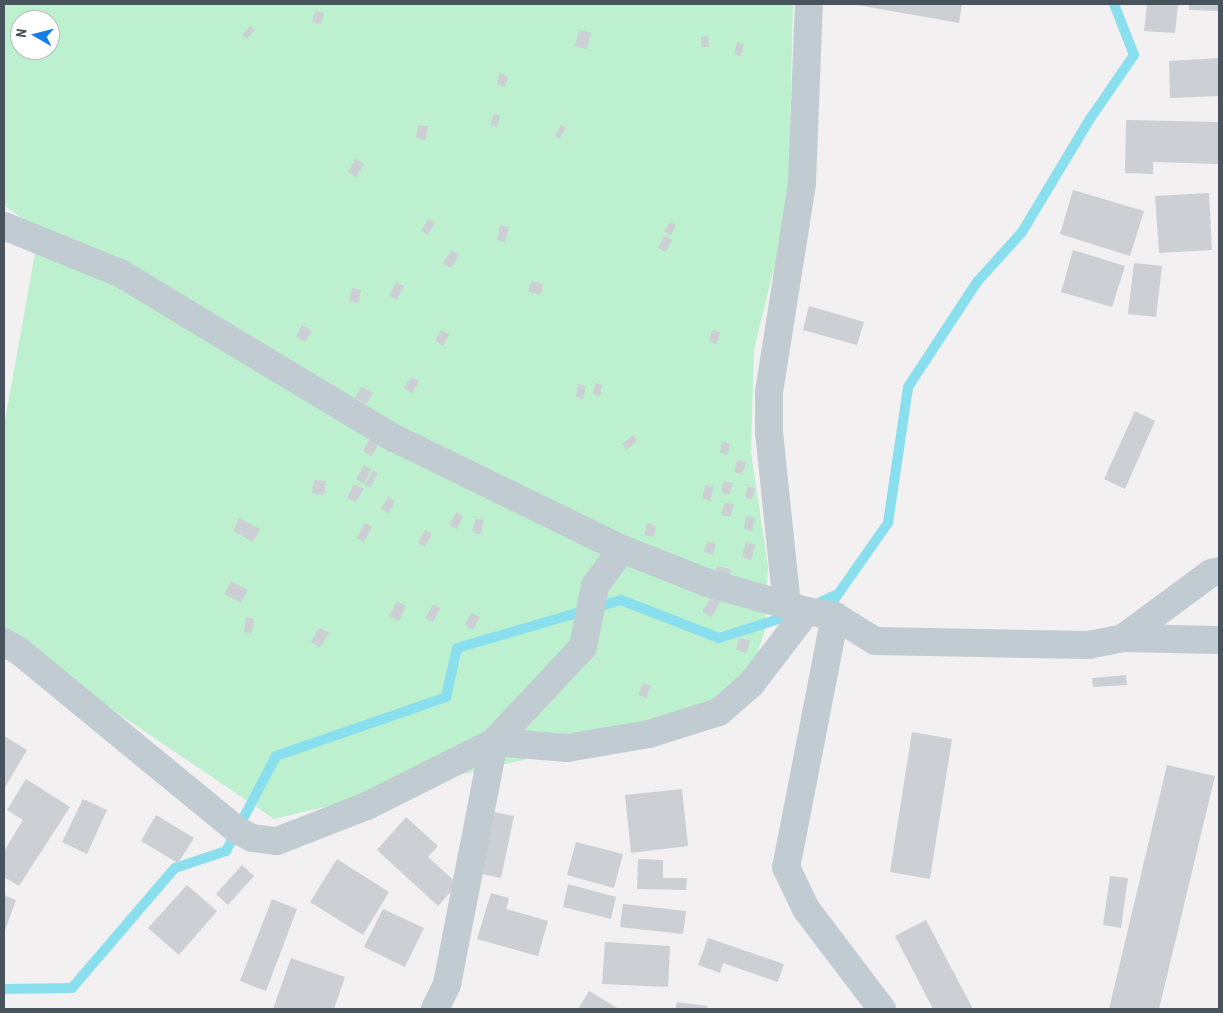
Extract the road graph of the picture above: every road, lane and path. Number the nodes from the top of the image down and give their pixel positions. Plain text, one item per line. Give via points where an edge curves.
1 (809, 4) edge
2 (4, 226) edge
3 (622, 549) junction
4 (1219, 571) edge
5 (797, 608) junction
6 (835, 616) junction
7 (1123, 638) junction
8 (1219, 640) edge
9 (4, 642) edge
10 (494, 742) junction
11 (435, 1009) edge
12 (882, 1009) edge

1 - 5 street via 802,184 769,392 771,451
2 - 3 street via 120,273 394,438
3 - 5 street via 708,583
3 - 10 street via 595,586 584,647
4 - 7 street via 1211,572
5 - 6 street
5 - 10 street via 751,684 719,712 704,719 649,734 567,748
6 - 7 street via 875,642 1088,645
6 - 12 street via 786,866 806,909
7 - 8 street
9 - 10 street via 237,830 265,841 277,841 367,806
10 - 11 street via 447,984

